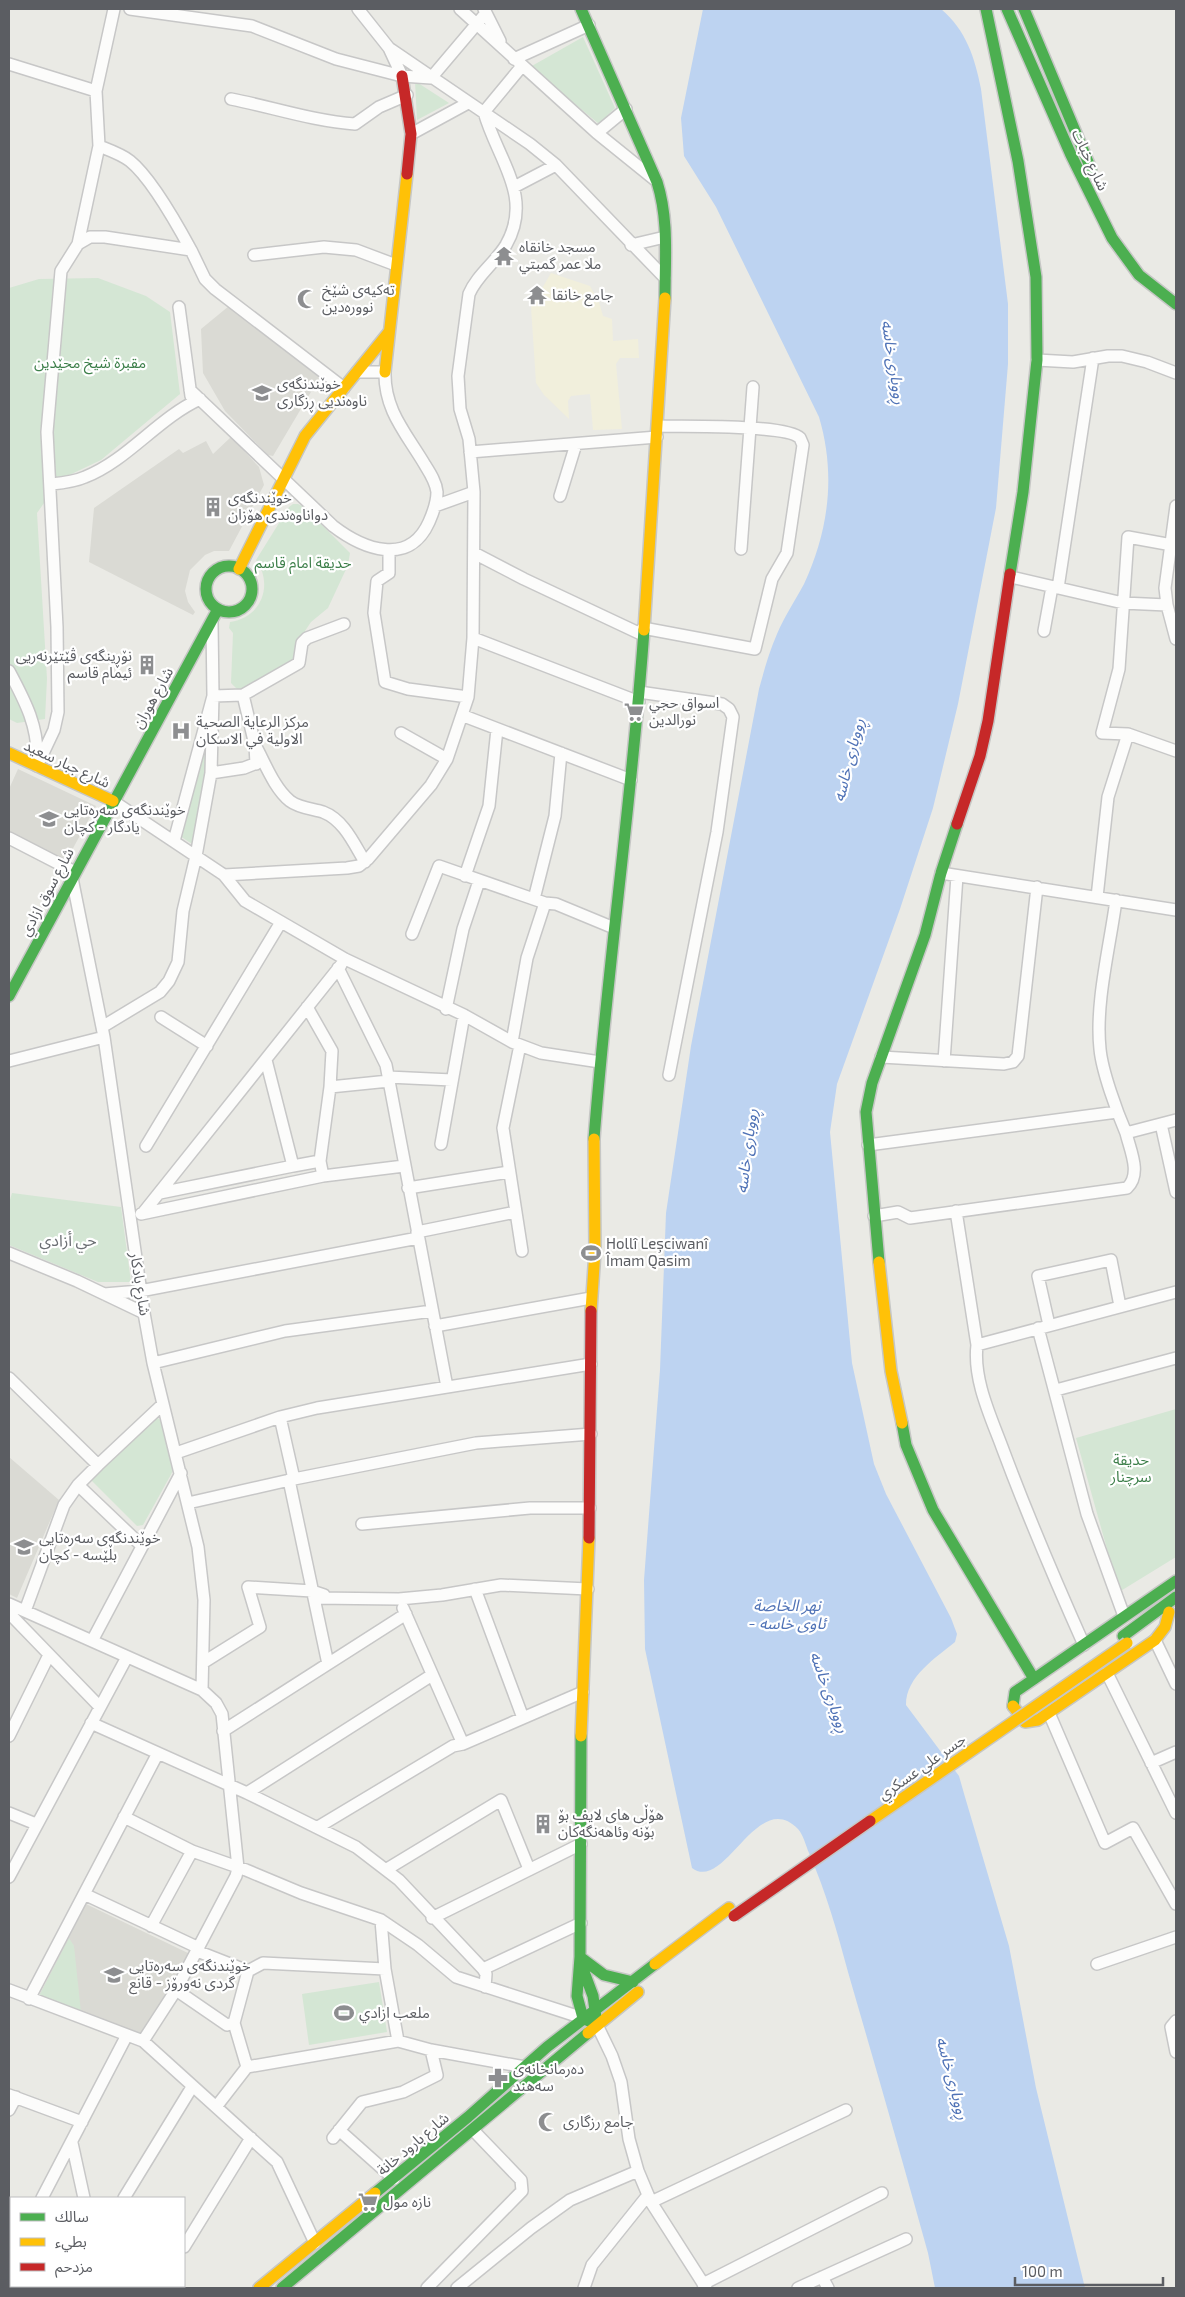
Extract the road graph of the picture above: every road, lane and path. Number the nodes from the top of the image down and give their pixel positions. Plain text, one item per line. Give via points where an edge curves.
1 (130, 9) edge
2 (358, 9) edge
3 (460, 9) edge
4 (581, 9) edge
5 (986, 9) edge
6 (1006, 9) edge
7 (1024, 9) edge
8 (485, 11) edge
9 (110, 12) edge
10 (212, 14) edge
11 (477, 24) junction
12 (589, 26) junction
13 (503, 47) junction
14 (388, 48) junction
15 (518, 62) junction
16 (9, 64) edge
17 (402, 76) junction
18 (431, 78) junction
19 (96, 91) junction
20 (407, 95) junction
21 (231, 99) dead end
22 (468, 103) junction
23 (626, 109) junction
24 (484, 112) junction
25 (598, 133) junction
26 (411, 134) junction
27 (99, 146) junction
28 (556, 165) junction
29 (657, 182) junction
30 (514, 187) junction
31 (665, 237) junction
32 (78, 244) junction
33 (631, 244) junction
34 (191, 250) junction
35 (254, 255) dead end
36 (396, 265) junction
37 (665, 278) junction
38 (1175, 299) edge
39 (179, 308) dead end
40 (389, 332) junction
41 (1093, 358) junction
42 (1037, 360) junction
43 (357, 372) junction
44 (385, 372) junction
45 (1176, 373) edge
46 (752, 387) dead end
47 (344, 388) junction
48 (196, 401) junction
49 (751, 428) junction
50 (658, 432) junction
51 (576, 444) junction
52 (470, 452) junction
53 (283, 477) junction
54 (51, 484) junction
55 (474, 492) junction
56 (560, 496) dead end
57 (435, 506) junction
58 (1176, 506) edge
59 (1172, 545) junction
60 (740, 549) dead end
61 (389, 551) junction
62 (474, 553) junction
63 (239, 568) junction
64 (1010, 577) junction
65 (1055, 587) junction
66 (1123, 603) junction
67 (1167, 605) junction
68 (218, 609) junction
69 (212, 621) junction
70 (344, 624) dead end
71 (1175, 627) edge
72 (1044, 631) dead end
73 (643, 632) junction
74 (473, 638) junction
75 (1176, 639) edge
76 (9, 671) edge
77 (243, 695) junction
78 (213, 696) junction
79 (468, 697) junction
80 (639, 697) junction
81 (464, 716) junction
82 (497, 729) junction
83 (401, 733) dead end
84 (1128, 734) junction
85 (1176, 751) edge
86 (9, 753) edge
87 (561, 753) junction
88 (447, 758) junction
89 (260, 762) junction
90 (37, 766) junction
91 (211, 773) junction
92 (631, 780) junction
93 (112, 802) junction
94 (9, 838) edge
95 (174, 841) junction
96 (196, 856) junction
97 (365, 862) junction
98 (941, 873) junction
99 (74, 875) junction
100 (224, 875) junction
101 (465, 876) junction
102 (957, 876) junction
103 (479, 881) junction
104 (1037, 887) junction
105 (1097, 897) junction
106 (1116, 900) junction
107 (540, 901) junction
108 (1176, 910) edge
109 (282, 922) junction
110 (614, 928) junction
111 (412, 934) dead end
112 (342, 964) junction
113 (9, 996) edge
114 (307, 1007) junction
115 (446, 1009) junction
116 (464, 1015) junction
117 (161, 1016) dead end
118 (103, 1032) junction
119 (516, 1043) junction
120 (207, 1046) junction
121 (881, 1057) junction
122 (266, 1060) junction
123 (9, 1061) edge
124 (944, 1061) junction
125 (600, 1062) junction
126 (669, 1075) dead end
127 (388, 1079) junction
128 (452, 1080) junction
129 (330, 1087) junction
130 (1118, 1112) junction
131 (1176, 1120) edge
132 (1161, 1124) junction
133 (1126, 1133) junction
134 (441, 1144) dead end
135 (868, 1145) junction
136 (146, 1146) dead end
137 (320, 1161) junction
138 (292, 1166) junction
139 (404, 1166) junction
140 (509, 1172) junction
141 (323, 1176) junction
142 (408, 1188) junction
143 (1176, 1192) edge
144 (160, 1193) junction
145 (956, 1211) junction
146 (516, 1212) junction
147 (143, 1213) junction
148 (874, 1216) junction
149 (130, 1217) junction
150 (417, 1235) junction
151 (522, 1251) dead end
152 (9, 1253) edge
153 (140, 1291) junction
154 (1176, 1292) edge
155 (104, 1294) junction
156 (591, 1298) junction
157 (1120, 1306) junction
158 (432, 1311) junction
159 (144, 1313) junction
160 (435, 1326) junction
161 (1044, 1326) junction
162 (977, 1344) junction
163 (1176, 1358) edge
164 (153, 1363) junction
165 (591, 1364) junction
166 (9, 1378) edge
167 (447, 1387) junction
168 (1056, 1390) junction
169 (163, 1404) junction
170 (280, 1417) junction
171 (591, 1434) junction
172 (176, 1453) junction
173 (98, 1465) junction
174 (181, 1473) junction
175 (291, 1480) junction
176 (78, 1485) junction
177 (188, 1504) junction
178 (590, 1508) junction
179 (362, 1524) dead end
180 (142, 1546) junction
181 (1176, 1581) edge
182 (475, 1589) junction
183 (588, 1589) junction
184 (313, 1594) junction
185 (1176, 1597) edge
186 (399, 1599) junction
187 (9, 1604) edge
188 (1173, 1610) edge
189 (25, 1611) junction
190 (9, 1613) edge
191 (406, 1614) junction
192 (1124, 1616) junction
193 (1125, 1640) junction
194 (1156, 1640) junction
195 (92, 1641) junction
196 (1084, 1645) junction
197 (49, 1655) junction
198 (127, 1657) junction
199 (204, 1662) junction
200 (328, 1664) junction
201 (1107, 1673) junction
202 (432, 1675) junction
203 (1034, 1679) junction
204 (1176, 1684) edge
205 (202, 1690) junction
206 (583, 1692) junction
207 (100, 1707) junction
208 (1050, 1713) junction
209 (523, 1718) junction
210 (91, 1723) junction
211 (223, 1731) junction
212 (9, 1736) edge
213 (463, 1744) junction
214 (1176, 1752) edge
215 (158, 1753) junction
216 (1150, 1763) junction
217 (228, 1785) junction
218 (247, 1793) junction
219 (9, 1813) edge
220 (1176, 1814) edge
221 (124, 1817) junction
222 (36, 1824) junction
223 (318, 1827) junction
224 (581, 1844) junction
225 (192, 1851) junction
226 (238, 1868) junction
227 (387, 1868) junction
228 (529, 1869) junction
229 (9, 1877) edge
230 (84, 1894) junction
231 (1175, 1898) edge
232 (732, 1912) junction
233 (432, 1918) junction
234 (381, 1920) junction
235 (581, 1923) junction
236 (151, 1926) junction
237 (1176, 1937) edge
238 (198, 1949) junction
239 (580, 1959) junction
240 (1097, 1964) dead end
241 (385, 1969) junction
242 (483, 1969) junction
243 (248, 1971) junction
244 (633, 1982) junction
245 (485, 1987) junction
246 (9, 1990) edge
247 (176, 1990) junction
248 (29, 1999) junction
249 (596, 2009) junction
250 (583, 2018) junction
251 (1176, 2022) edge
252 (234, 2023) junction
253 (597, 2024) junction
254 (127, 2035) junction
255 (143, 2041) junction
256 (398, 2041) junction
257 (547, 2048) junction
258 (431, 2050) junction
259 (1176, 2052) edge
260 (557, 2059) junction
261 (247, 2067) junction
262 (525, 2067) junction
263 (192, 2087) junction
264 (12, 2096) edge
265 (216, 2106) junction
266 (9, 2110) edge
267 (846, 2110) dead end
268 (82, 2122) junction
269 (473, 2130) junction
270 (251, 2138) junction
271 (72, 2143) junction
272 (638, 2171) junction
273 (394, 2179) junction
274 (882, 2193) dead end
275 (43, 2197) edge
276 (84, 2197) edge
277 (125, 2197) edge
278 (649, 2198) junction
279 (906, 2240) dead end
280 (314, 2244) junction
281 (185, 2245) edge
282 (822, 2277) junction
283 (704, 2286) edge
284 (259, 2288) edge
285 (282, 2288) edge
286 (427, 2288) edge
287 (457, 2288) edge
288 (584, 2288) edge
289 (798, 2288) edge
290 (828, 2288) edge

1 - 10 street
2 - 14 street
3 - 11 street
4 - 12 street
5 - 42 street via 1018,161 1036,277
6 - 38 street, شارع خبات via 1112,240 1138,274
7 - 38 street, شارع خبات via 1114,221 1144,265
8 - 11 street
8 - 13 street
9 - 19 street
10 - 17 street via 336,59
11 - 13 street
11 - 18 street
12 - 15 street
12 - 23 street
13 - 15 street
14 - 17 street
14 - 18 street
15 - 24 street
15 - 25 street
16 - 19 street
17 - 18 street
17 - 20 street
18 - 22 street
19 - 27 street
20 - 21 street via 379,107 355,124 326,122
20 - 26 street
22 - 24 street
22 - 26 street
23 - 25 street
23 - 29 street
24 - 28 street
24 - 30 street
25 - 29 street
26 - 36 street
27 - 32 street
27 - 34 street via 136,166
28 - 30 street
28 - 33 street
29 - 31 street via 664,205
30 - 52 street via 517,209 512,232 501,253 474,284 467,299 458,376 460,409
31 - 33 street
31 - 37 street
32 - 34 street via 90,237 105,237
32 - 54 street via 61,271 47,432
33 - 37 street
34 - 47 street via 205,279 216,289
35 - 36 street via 324,247 356,250
36 - 40 street
37 - 50 street
39 - 48 street via 190,390
40 - 43 street
40 - 44 street
41 - 42 street via 1073,362
41 - 45 street via 1134,358
41 - 65 street
42 - 64 street
43 - 44 street
43 - 47 street
44 - 57 street via 390,410 433,480 437,493
46 - 49 street
47 - 53 street via 305,436
48 - 53 street
48 - 54 street via 99,470 74,481
49 - 50 street
49 - 60 street
49 - 73 street via 796,433 803,445 787,553 772,579 754,649
50 - 51 street
50 - 73 street
51 - 52 street
51 - 56 street
52 - 55 street
53 - 61 street via 341,532 372,548
53 - 63 street
54 - 90 street via 58,712 54,730
55 - 57 street
55 - 62 street
57 - 61 street via 420,536
58 - 59 street
59 - 66 street via 1128,538
59 - 67 street via 1165,588
61 - 79 street via 389,573 377,581 374,614 385,682 408,689
62 - 73 street via 524,580
62 - 74 street
63 - 68 street via 225,566 210,576 207,595
63 - 68 street via 250,582 248,600 237,610
64 - 65 street
64 - 98 street via 980,756
65 - 66 street
65 - 72 street
66 - 67 street
66 - 84 street via 1119,669 1102,733
67 - 71 street
68 - 69 street, شارع هوران
69 - 78 street
69 - 93 street, شارع هوران
70 - 77 street via 307,638 302,643 299,663
71 - 75 street
73 - 80 street
74 - 79 street
74 - 80 street
76 - 90 street via 34,724 38,743
77 - 78 street
77 - 89 street
78 - 91 street
78 - 95 street
79 - 81 street
80 - 92 street
80 - 126 street via 722,704 733,717 717,832
81 - 82 street
81 - 88 street
82 - 87 street
82 - 101 street via 489,806
83 - 88 street
84 - 85 street
84 - 105 street via 1108,797
86 - 90 street, شارع جبار سعيد
87 - 92 street
87 - 107 street via 555,816
88 - 97 street via 425,793
89 - 91 street
89 - 97 street via 289,800 338,820
90 - 93 street, شارع جبار سعيد
91 - 96 street
92 - 110 street
93 - 95 street
93 - 99 street, شارع سوق ازادي
94 - 99 street
95 - 96 street
96 - 100 street
96 - 118 street via 183,911 178,962 169,981 155,996
97 - 100 street via 347,868
98 - 102 street
98 - 121 street via 925,935
99 - 113 street, شارع سوق ازادي
99 - 118 street, شارع بادكار
100 - 109 street via 241,898
101 - 103 street
101 - 111 street via 439,866
102 - 104 street
102 - 124 street
103 - 107 street
103 - 115 street via 463,929
104 - 105 street
104 - 124 street via 1018,1056 1004,1064
105 - 106 street
106 - 108 street
106 - 130 street via 1101,1004 1100,1049
107 - 110 street via 556,904
107 - 119 street via 527,958
109 - 112 street
109 - 120 street
110 - 125 street
112 - 114 street
112 - 115 street
112 - 127 street via 380,1051
114 - 122 street
114 - 129 street via 332,1051
115 - 116 street
116 - 119 street
116 - 128 street
117 - 120 street
118 - 123 street
118 - 149 street, شارع بادكار
119 - 125 street via 541,1053
119 - 140 street via 503,1128
120 - 136 street
121 - 124 street
121 - 135 street via 866,1112
122 - 138 street
122 - 144 street
125 - 156 street via 593,1149 595,1251
127 - 128 street
127 - 129 street
127 - 139 street
128 - 134 street
129 - 137 street
130 - 133 street
130 - 135 street
131 - 132 street
132 - 133 street
132 - 143 street
133 - 145 street via 1135,1174 1127,1188
135 - 148 street
137 - 138 street
137 - 141 street
138 - 144 street
139 - 141 street
139 - 142 street
140 - 142 street
140 - 146 street
141 - 147 street
142 - 150 street
144 - 147 street
145 - 148 street via 910,1218 898,1212
145 - 162 street
146 - 150 street
146 - 151 street
147 - 149 street
148 - 203 street via 891,1371 906,1445 933,1510
149 - 153 street, شارع بادكار
150 - 153 street
150 - 158 street
152 - 155 street
153 - 155 street
153 - 159 street, شارع بادكار
154 - 157 street
155 - 159 street
156 - 160 street
156 - 165 street
157 - 161 street
157 - 161 street via 1111,1260 1038,1276
158 - 160 street
158 - 164 street via 285,1331
159 - 164 street, شارع بادكار
160 - 167 street
161 - 162 street
161 - 168 street
162 - 196 street via 975,1361 988,1410 1035,1534
163 - 168 street
164 - 169 street, شارع بادكار
165 - 167 street
165 - 171 street
166 - 173 street
167 - 170 street
168 - 192 street via 1087,1514
169 - 172 street, شارع بادكار
169 - 173 street
170 - 172 street
170 - 175 street
171 - 175 street via 476,1443
171 - 178 street
172 - 174 street, شارع بادكار
173 - 176 street
174 - 177 street, شارع بادكار
174 - 180 street
175 - 177 street
175 - 184 street
176 - 180 street
176 - 189 street via 64,1505
177 - 199 street, شارع بادكار via 202,1582
178 - 179 street via 530,1508
178 - 183 street
180 - 195 street
181 - 192 street
182 - 183 street via 501,1585
182 - 186 street
182 - 209 street
183 - 206 street
184 - 186 street via 336,1598
184 - 199 street via 248,1587 260,1627
184 - 200 street
185 - 193 street
186 - 191 street
187 - 189 street
188 - 193 street
188 - 194 street
189 - 195 street
190 - 197 street
191 - 200 street
191 - 202 street
192 - 196 street
193 - 232 street, جسر علي عسكري, bridge
194 - 201 street
194 - 204 street
195 - 198 street
196 - 203 street
197 - 207 street
197 - 212 street
198 - 205 street
198 - 207 street
199 - 205 street, شارع بادكار
200 - 211 street
201 - 208 street
201 - 216 street
202 - 213 street
202 - 218 street
203 - 208 street via 1015,1692 1012,1705 1021,1719 1030,1723
205 - 211 street via 222,1714
206 - 209 street
206 - 224 street
207 - 210 street
208 - 231 street via 1105,1843 1133,1828
209 - 213 street
210 - 215 street
210 - 222 street
211 - 217 street
213 - 223 street via 454,1746
214 - 216 street
215 - 217 street
215 - 221 street
216 - 220 street
217 - 218 street
217 - 226 street
218 - 223 street
219 - 222 street
221 - 225 street
221 - 230 street
222 - 229 street
223 - 227 street
224 - 228 street
224 - 235 street
225 - 226 street
225 - 236 street
226 - 234 street
226 - 238 street
227 - 228 street via 501,1800
227 - 233 street
228 - 233 street
230 - 236 street
230 - 248 street
232 - 244 street, شارع بارود خانة
232 - 253 street, شارع بارود خانة
233 - 242 street
234 - 241 street
234 - 245 street via 418,1945 451,1974
235 - 239 street
235 - 242 street
236 - 238 street
237 - 240 street
238 - 243 street
238 - 247 street
239 - 244 street via 604,1975
239 - 249 street
239 - 250 street via 578,1997
241 - 243 street via 263,1963
241 - 256 street
242 - 245 street
243 - 252 street
244 - 249 street, شارع بارود خانة
245 - 250 street
246 - 248 street
247 - 252 street via 227,2024
247 - 255 street
248 - 254 street
249 - 250 street, شارع بارود خانة
249 - 253 street
250 - 253 street
250 - 257 street, شارع بارود خانة
251 - 259 street via 1171,2027
252 - 261 street
253 - 260 street, شارع بارود خانة
253 - 272 street via 621,2082 629,2139
254 - 255 street
254 - 268 street
255 - 263 street
256 - 258 street
256 - 261 street
257 - 260 street
257 - 262 street, شارع بارود خانة
258 - 262 street
258 - 273 street via 437,2075 403,2092 362,2102 336,2134
260 - 269 street, شارع بارود خانة
261 - 265 street
262 - 273 street, شارع بارود خانة
263 - 265 street
263 - 277 street
264 - 266 street
264 - 268 street
265 - 270 street
267 - 278 street
268 - 271 street
269 - 285 street, شارع بارود خانة
269 - 286 street via 521,2180 522,2191
270 - 280 street via 278,2162
270 - 281 street
271 - 275 street
271 - 276 street
272 - 278 street
272 - 287 street via 570,2200
273 - 280 street, شارع بارود خانة
274 - 283 street
278 - 283 street
278 - 288 street via 592,2265
279 - 282 street
280 - 284 street, شارع بارود خانة
282 - 289 street
282 - 290 street

